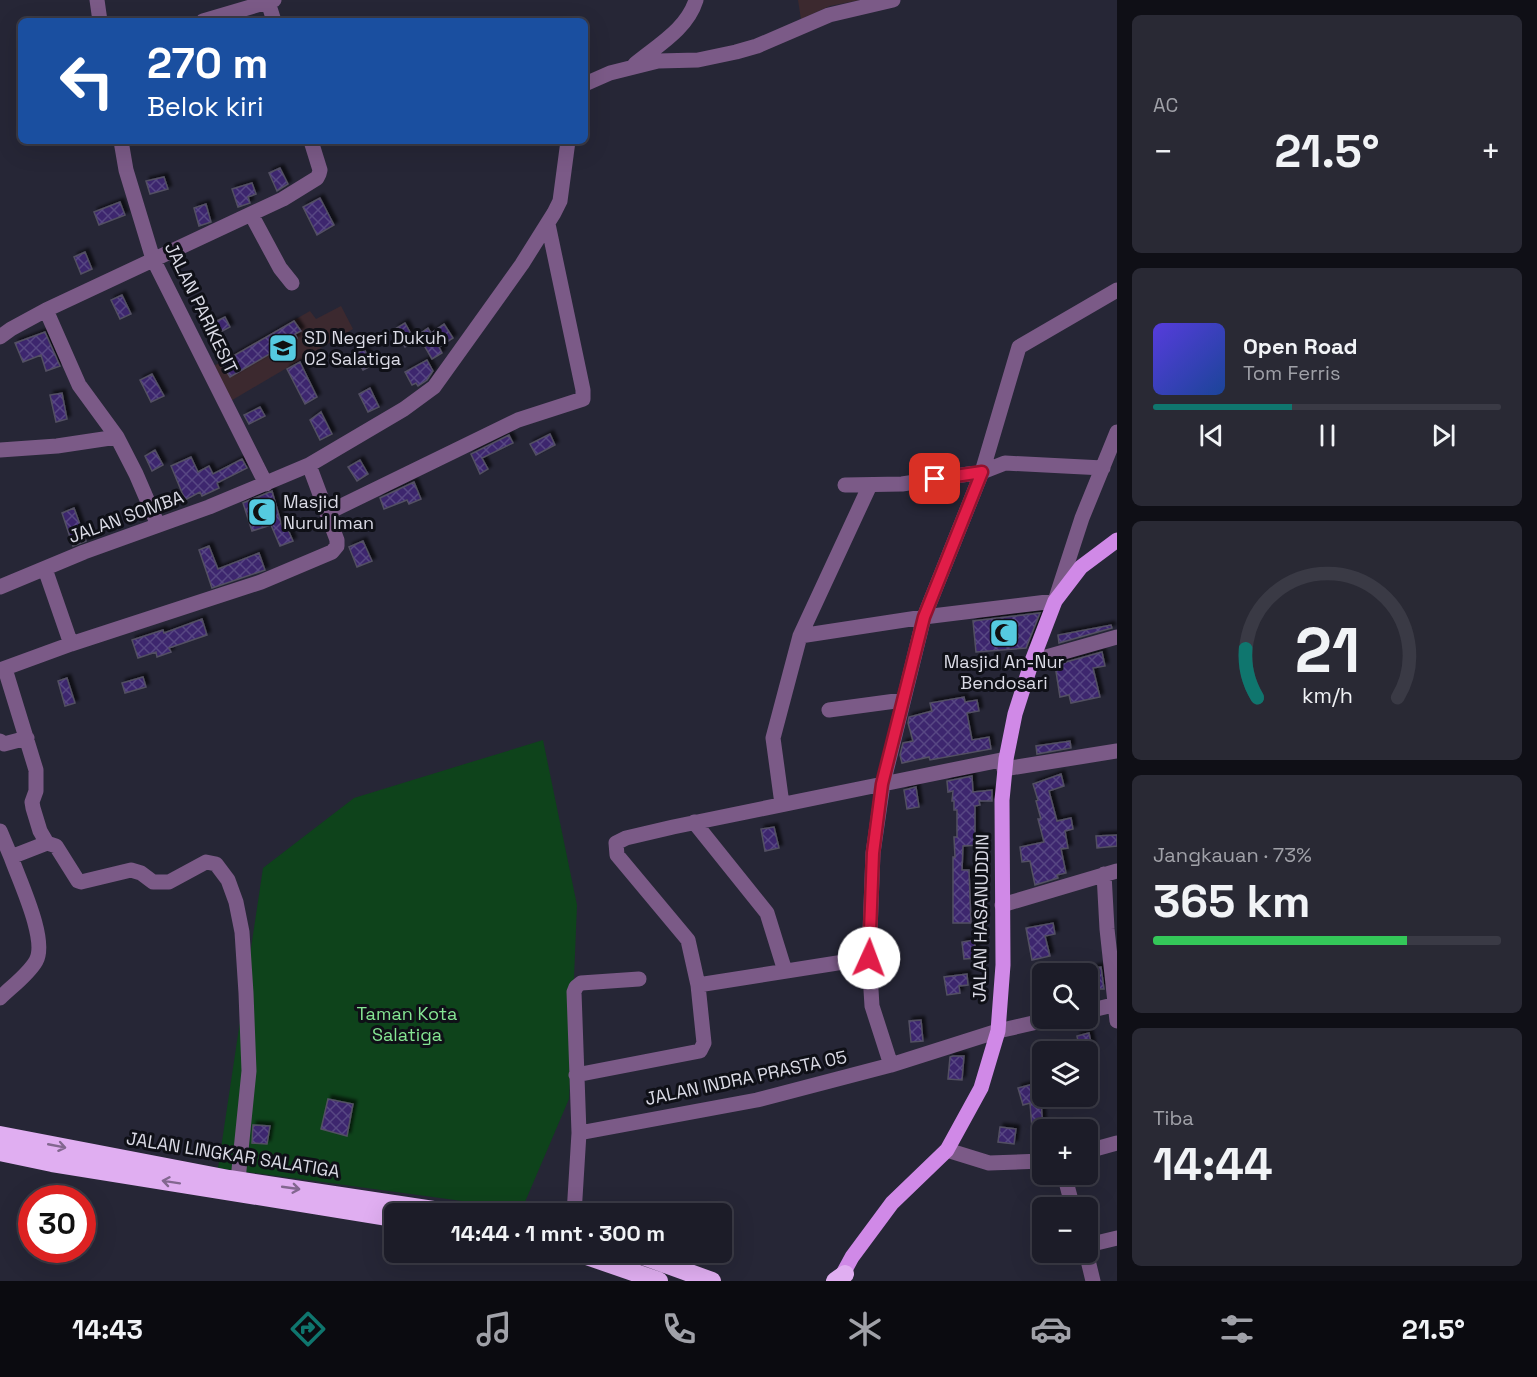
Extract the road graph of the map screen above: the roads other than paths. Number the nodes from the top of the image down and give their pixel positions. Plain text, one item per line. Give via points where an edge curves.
1 (97, 0) edge
2 (696, 0) edge
3 (893, 0) edge
4 (271, 1) edge
5 (100, 18) edge
6 (213, 18) edge
7 (274, 18) edge
8 (630, 68) junction
9 (588, 82) edge
10 (122, 144) edge
11 (312, 144) edge
12 (568, 144) edge
13 (251, 214) junction
14 (548, 224) junction
15 (153, 259) junction
16 (291, 283) dead end
17 (1117, 290) edge
18 (46, 310) junction
19 (0, 337) edge
20 (1117, 432) edge
21 (117, 437) junction
22 (0, 450) edge
23 (309, 465) junction
24 (1103, 468) junction
25 (982, 472) junction
26 (266, 484) junction
27 (870, 484) junction
28 (845, 485) dead end
29 (327, 513) junction
30 (158, 525) junction
31 (1117, 540) edge
32 (45, 569) junction
33 (0, 587) edge
34 (1055, 601) junction
35 (924, 617) junction
36 (800, 636) junction
37 (1117, 637) edge
38 (71, 644) junction
39 (1032, 661) junction
40 (3, 670) edge
41 (903, 700) junction
42 (829, 710) dead end
43 (27, 738) junction
44 (0, 741) edge
45 (1117, 751) edge
46 (1005, 764) junction
47 (882, 784) junction
48 (782, 804) junction
49 (694, 822) junction
50 (0, 831) edge
51 (47, 843) junction
52 (11, 857) junction
53 (1111, 873) edge
54 (1002, 905) junction
55 (869, 958) junction
56 (785, 971) junction
57 (639, 979) dead end
58 (698, 985) junction
59 (0, 998) edge
60 (1116, 1005) edge
61 (1098, 1009) edge
62 (1117, 1021) edge
63 (1032, 1023) edge
64 (998, 1031) junction
65 (891, 1065) junction
66 (576, 1075) junction
67 (579, 1133) junction
68 (0, 1135) edge
69 (1117, 1143) edge
70 (1098, 1148) edge
71 (947, 1150) junction
72 (0, 1152) edge
73 (1032, 1161) edge
74 (246, 1186) junction
75 (575, 1203) edge
76 (384, 1204) edge
77 (384, 1216) edge
78 (1117, 1238) edge
79 (1098, 1243) edge
80 (607, 1263) edge
81 (662, 1263) edge
82 (1089, 1263) edge
83 (840, 1279) edge
84 (659, 1281) edge
85 (712, 1281) edge
86 (1093, 1281) edge

1 - 5 street
2 - 8 street via 683,25
3 - 8 street via 829,15 736,52
4 - 6 street
4 - 7 street
8 - 9 street
10 - 15 street, JALAN PARIKESIT
11 - 13 street via 320,170 317,178
12 - 14 street, JALAN SOMBA via 560,201
13 - 15 street
13 - 16 street
14 - 23 street, JALAN SOMBA via 430,391
14 - 29 street via 583,399 518,420
15 - 18 street
15 - 26 street, JALAN PARIKESIT
17 - 25 street via 1019,347
18 - 19 street
18 - 21 street via 79,385
20 - 24 street
21 - 22 street
21 - 30 street
23 - 26 street, JALAN SOMBA
23 - 29 street
24 - 25 street via 1005,463
24 - 34 street
25 - 27 street via 902,484
25 - 35 street
26 - 30 street, JALAN SOMBA
27 - 28 street
27 - 36 street
29 - 38 street via 338,540 332,552 261,582
30 - 32 street, JALAN SOMBA
31 - 34 main road, JALAN HASANUDDIN via 1081,567
32 - 33 street, JALAN SOMBA
32 - 38 street
34 - 35 street
34 - 39 main road, JALAN HASANUDDIN
35 - 36 street
35 - 41 street
36 - 48 street via 772,738
37 - 39 street
38 - 40 street
39 - 46 main road, JALAN HASANUDDIN via 1015,714
40 - 43 street
41 - 42 street
41 - 47 street
43 - 44 street via 4,744
43 - 51 street via 37,780 33,808
45 - 46 street
46 - 47 street
46 - 54 main road, JALAN HASANUDDIN
47 - 48 street
47 - 55 street via 873,853
48 - 49 street
49 - 56 street via 767,913
49 - 58 street via 616,843 617,855 688,940
50 - 52 street
51 - 52 street
51 - 74 street via 56,846 81,882 131,870 153,882 169,882 206,862 216,864 224,872 242,932 249,1071
52 - 59 street via 36,928 39,955
53 - 54 street
53 - 60 street via 1107,929
54 - 64 main road, JALAN HASANUDDIN
55 - 56 street
55 - 65 street via 872,1005
56 - 58 street
57 - 66 street via 580,983 576,987
58 - 66 street via 704,1043 700,1052
60 - 61 street
60 - 62 street
63 - 64 street, JALAN INDRA PRASTA 05
64 - 65 street, JALAN INDRA PRASTA 05
64 - 71 main road, JALAN HASANUDDIN via 981,1088
65 - 67 street, JALAN INDRA PRASTA 05 via 757,1100
66 - 67 street
67 - 75 street
68 -> 74 highway, JALAN LINGKAR SALATIGA
69 - 70 street
71 - 73 street via 989,1163
71 - 83 main road, JALAN HASANUDDIN via 892,1203
74 -> 72 highway, JALAN LINGKAR SALATIGA via 52,1163
74 -> 76 highway, JALAN LINGKAR SALATIGA
74 - 77 highway, JALAN LINGKAR SALATIGA
78 - 79 street
80 - 84 highway
81 - 85 highway
82 - 86 street

